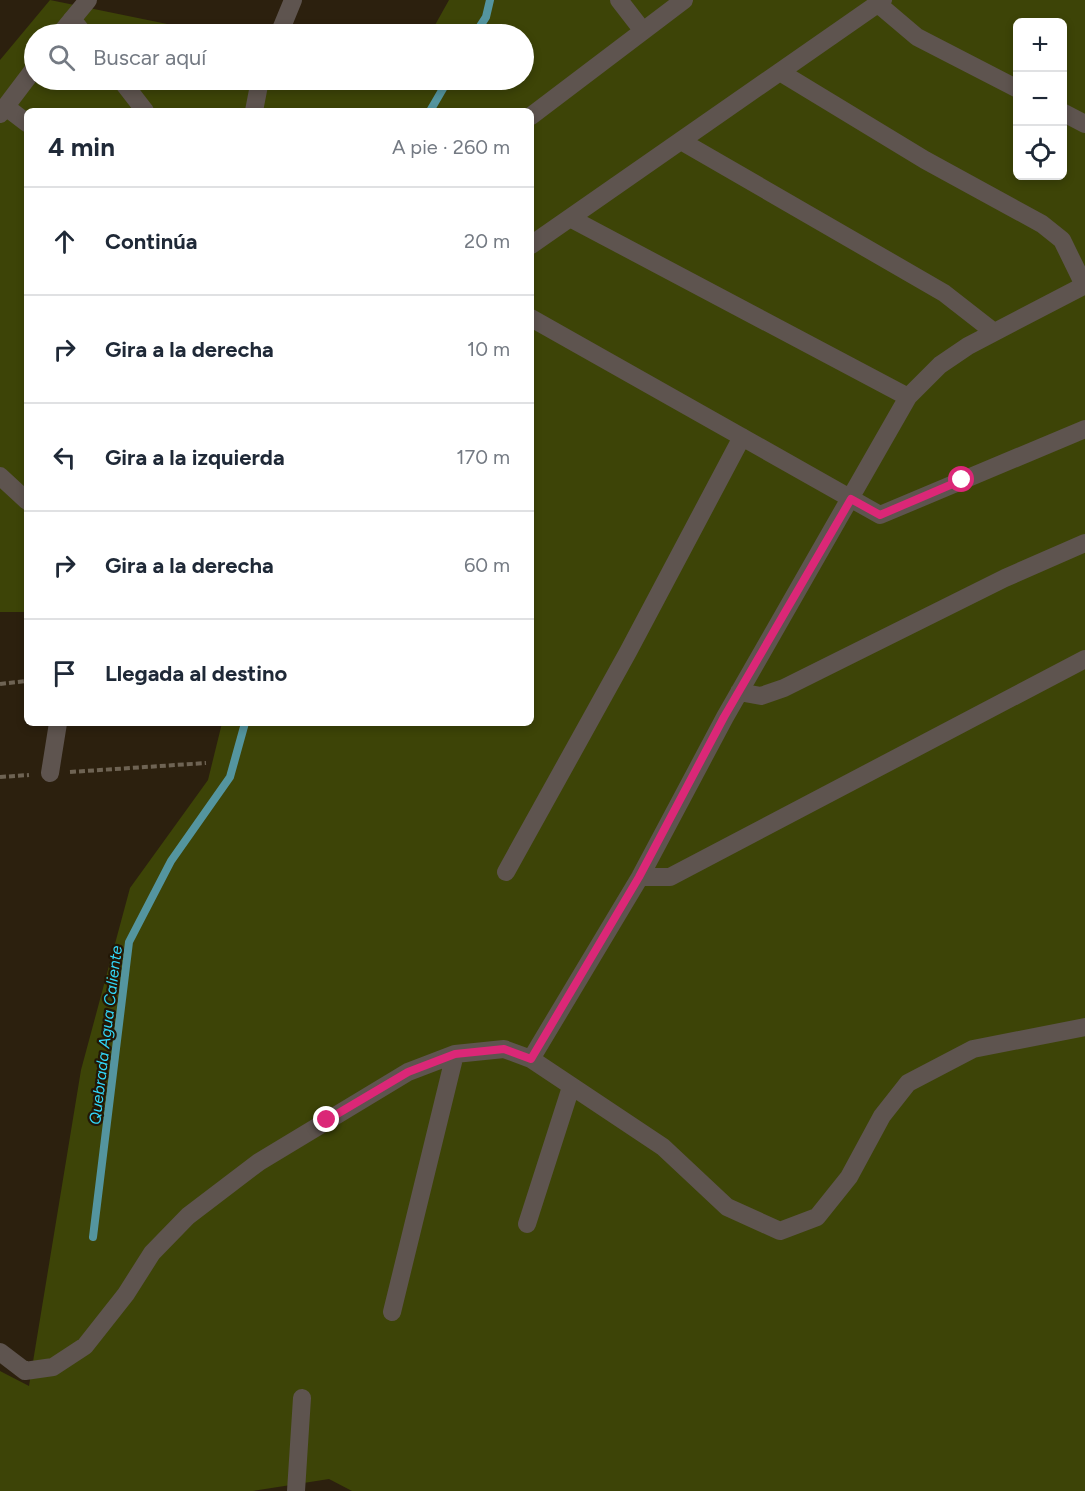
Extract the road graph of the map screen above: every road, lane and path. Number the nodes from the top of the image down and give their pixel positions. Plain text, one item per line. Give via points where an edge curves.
1 (88, 0) edge
2 (294, 0) edge
3 (619, 0) edge
4 (684, 0) edge
5 (881, 2) edge
6 (72, 20) junction
7 (69, 24) edge
8 (75, 24) edge
9 (283, 24) edge
10 (643, 31) junction
11 (780, 72) junction
12 (24, 83) edge
13 (1013, 87) edge
14 (129, 90) edge
15 (258, 90) edge
16 (143, 108) edge
17 (255, 108) edge
18 (3, 111) edge
19 (534, 114) edge
20 (1067, 115) edge
21 (24, 122) edge
22 (1085, 124) edge
23 (681, 141) junction
24 (570, 218) junction
25 (534, 243) edge
26 (1085, 285) edge
27 (534, 320) edge
28 (994, 332) junction
29 (908, 397) junction
30 (1085, 429) edge
31 (742, 437) junction
32 (0, 476) edge
33 (24, 498) edge
34 (851, 499) junction
35 (1085, 543) edge
36 (1085, 659) edge
37 (24, 681) edge
38 (0, 684) edge
39 (739, 692) junction
40 (58, 726) edge
41 (206, 763) dead end
42 (50, 773) junction
43 (0, 777) edge
44 (506, 872) dead end
45 (639, 877) junction
46 (1085, 1027) edge
47 (455, 1054) junction
48 (531, 1059) junction
49 (571, 1088) junction
50 (528, 1224) dead end
51 (392, 1312) dead end
52 (0, 1352) edge
53 (302, 1398) dead end
54 (296, 1491) edge

1 - 6 street
2 - 9 street
3 - 10 street
4 - 10 street
5 - 11 street
5 - 13 street via 917,37
6 - 7 street
6 - 8 street
10 - 19 street
11 - 23 street
11 - 26 street via 925,160 1042,224 1062,240
12 - 18 street
14 - 16 street
15 - 17 street
18 - 21 street
20 - 22 street
23 - 24 street
23 - 28 street via 944,293
24 - 25 street
24 - 29 street
26 - 28 street
27 - 31 street
28 - 29 street via 940,365
29 - 34 street
30 - 34 street via 880,515
31 - 34 street
31 - 44 street
32 - 33 street
34 - 39 street
35 - 39 street via 1005,578 784,688 761,696
36 - 45 street via 670,877
37 - 38 path
39 - 45 street
40 - 42 street
41 - 42 path
42 - 43 path
45 - 48 street
46 - 49 street via 973,1049 908,1083 882,1116 849,1177 817,1217 780,1232 727,1207 663,1147
47 - 48 street via 504,1049
47 - 51 street
47 - 52 street via 408,1072 327,1120 259,1162 188,1216 152,1253 85,1346 53,1367 25,1371
48 - 49 street
49 - 50 street
53 - 54 street

